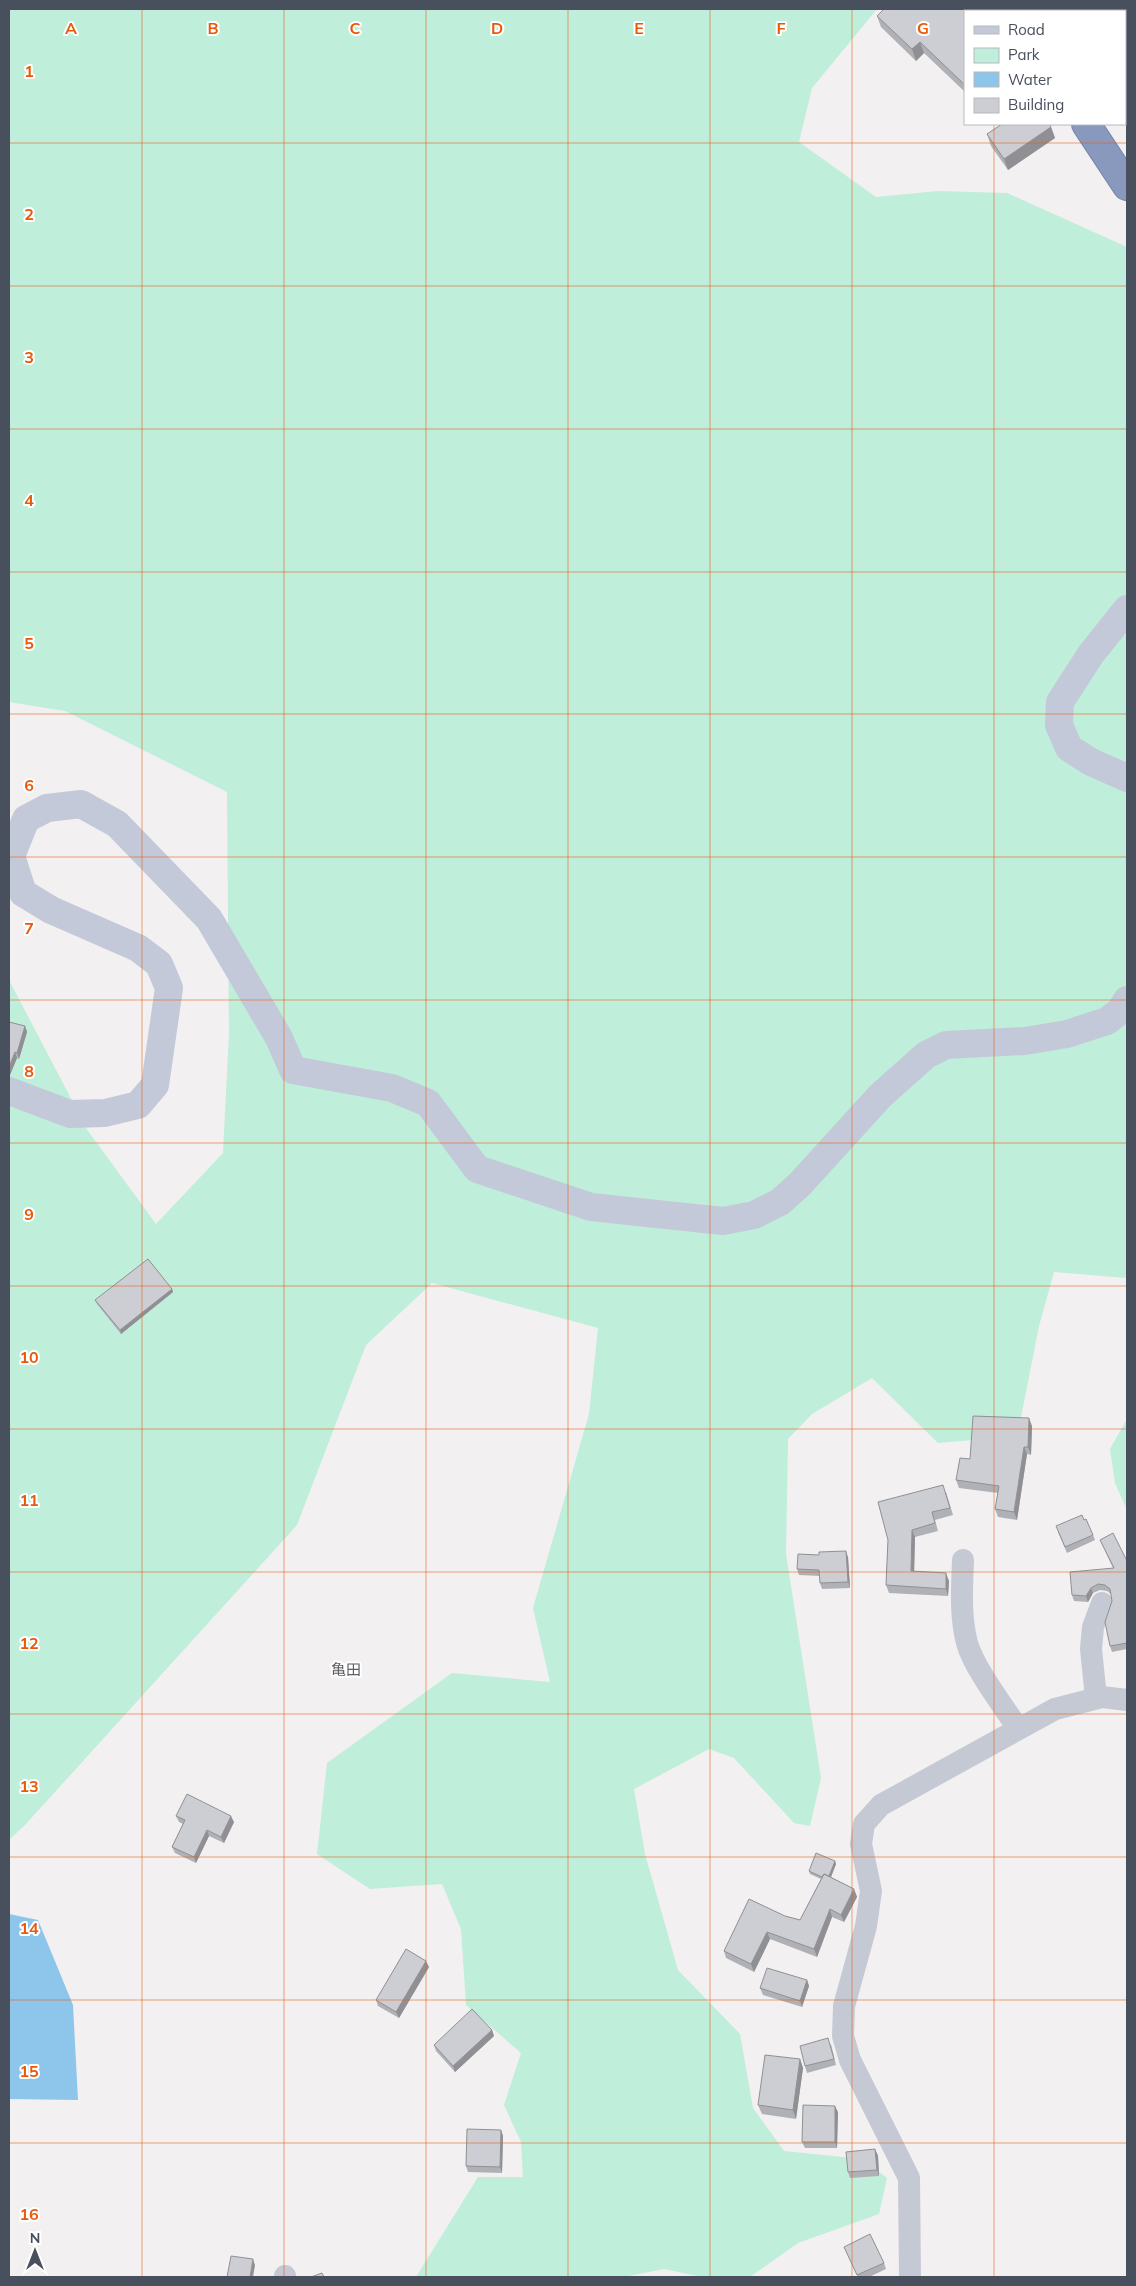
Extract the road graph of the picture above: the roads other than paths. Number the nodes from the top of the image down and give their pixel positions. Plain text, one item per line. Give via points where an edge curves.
1 (1087, 125) edge
2 (1127, 186) edge
3 (1127, 609) edge
4 (1127, 778) edge
5 (1127, 1000) edge
6 (9, 1091) edge
7 (963, 1560) dead end
8 (1102, 1603) dead end
9 (1096, 1698) junction
10 (1127, 1700) edge
11 (1018, 1729) junction
12 (910, 2277) edge

1 - 2 highway
3 - 4 street via 1091,654 1060,702 1059,724 1069,748
5 - 6 street via 1120,1011 1108,1020 1067,1034 1025,1041 946,1045 926,1055 880,1096 800,1184 780,1202 754,1215 723,1221 591,1207 477,1169 428,1104 392,1088 293,1070 279,1038 209,919 117,824 81,804 47,808 26,819 11,856 23,892 51,910 138,948 159,964 169,988 155,1085 138,1105 106,1113 70,1114
7 - 11 street via 962,1614 967,1643 974,1660
8 - 9 street via 1093,1627 1091,1648
9 - 10 street
9 - 11 street via 1055,1709
11 - 12 street via 881,1805 864,1824 861,1844 871,1891 866,1926 844,2006 843,2036 850,2060 909,2178

